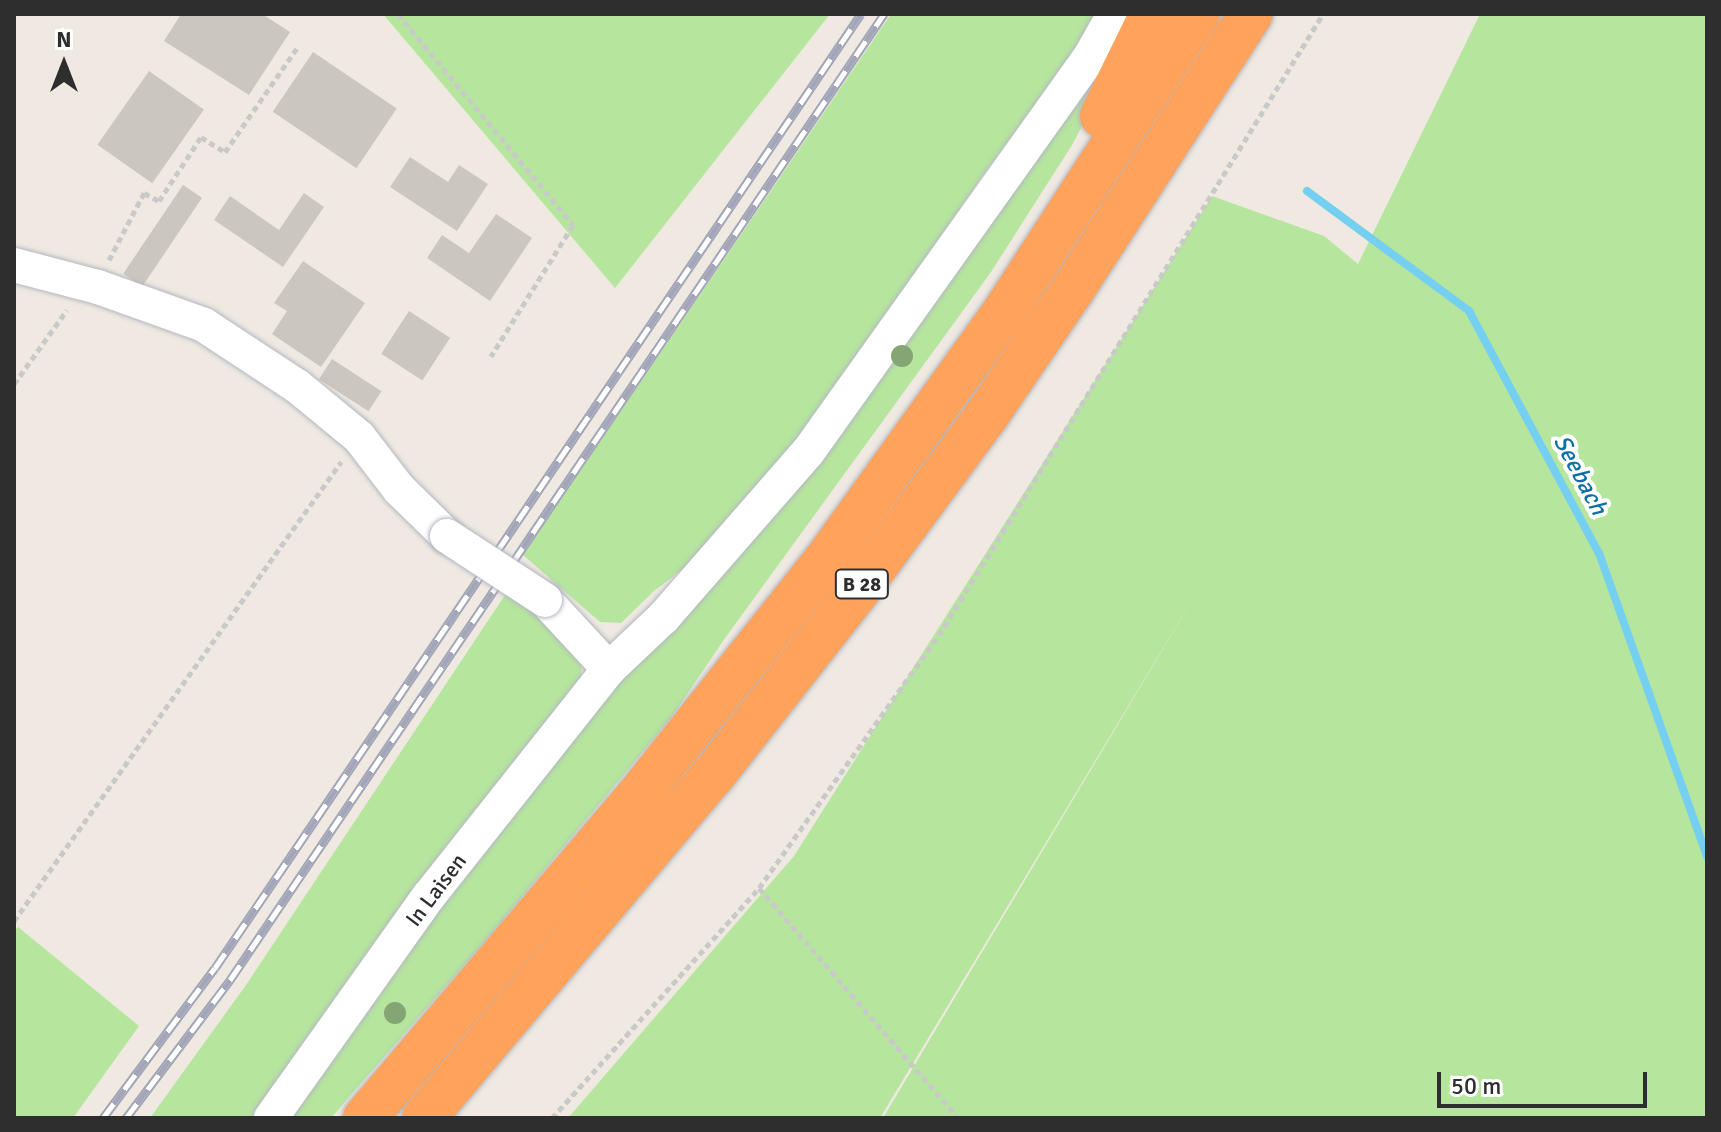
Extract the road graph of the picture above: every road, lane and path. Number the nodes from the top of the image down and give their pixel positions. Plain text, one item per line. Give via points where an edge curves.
1 (398, 14) edge
2 (1114, 14) edge
3 (1152, 14) edge
4 (1198, 14) edge
5 (1251, 14) edge
6 (1323, 14) edge
7 (299, 45) dead end
8 (14, 265) edge
9 (92, 285) junction
10 (491, 356) dead end
11 (14, 384) edge
12 (953, 385) junction
13 (359, 437) junction
14 (609, 669) junction
15 (759, 888) junction
16 (14, 921) edge
17 (271, 1118) edge
18 (365, 1118) edge
19 (424, 1118) edge
20 (552, 1118) edge
21 (958, 1118) edge

1 - 10 path via 573,225
2 - 14 street, In Laisen via 1091,55 808,452 663,618
3 - 12 highway via 1103,116 993,291
4 - 12 highway, B 28
5 - 19 highway, B 28 via 1071,292 855,594 714,774
6 - 15 path via 939,635
7 - 9 path via 225,152 201,137 159,201 144,193
8 - 9 street
9 - 11 path
9 - 13 street via 204,325 297,386
12 - 18 highway, B 28 via 720,695
13 - 14 street, bridge via 399,489 447,536 545,600
13 - 16 path
14 - 17 street, In Laisen via 429,896
15 - 20 path
15 - 21 path

